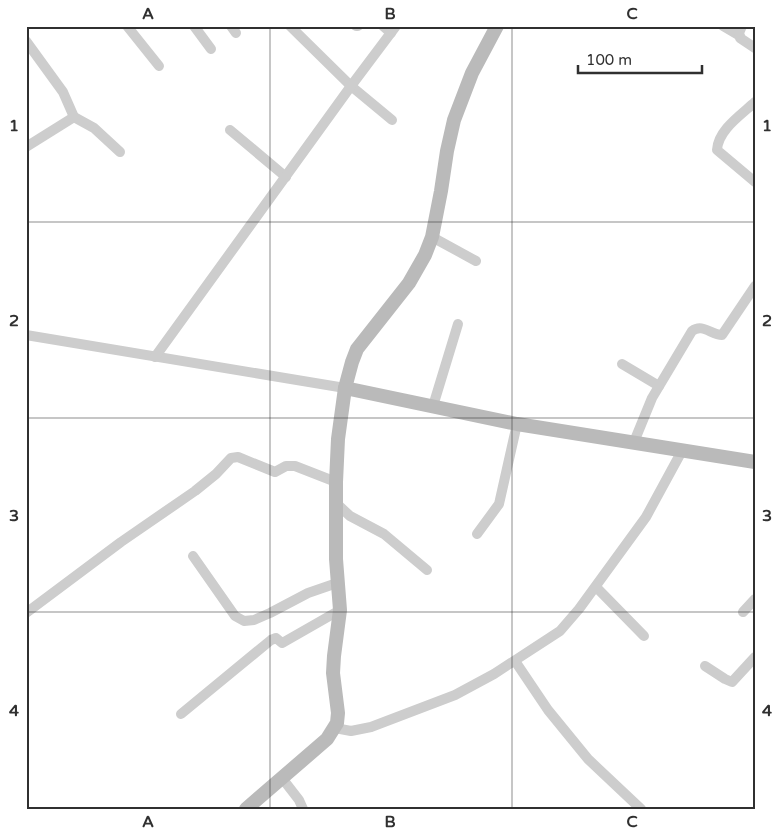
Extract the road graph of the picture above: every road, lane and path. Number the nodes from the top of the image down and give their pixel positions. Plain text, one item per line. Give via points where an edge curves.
1 (127, 26) edge
2 (194, 26) edge
3 (290, 26) edge
4 (497, 26) edge
5 (723, 26) edge
6 (390, 29) edge
7 (741, 31) edge
8 (26, 41) edge
9 (755, 48) edge
10 (211, 49) dead end
11 (159, 66) dead end
12 (351, 86) junction
13 (751, 106) edge
14 (74, 117) junction
15 (755, 118) edge
16 (392, 120) dead end
17 (230, 130) dead end
18 (26, 147) edge
19 (120, 152) dead end
20 (286, 177) junction
21 (755, 182) edge
22 (432, 237) junction
23 (476, 261) dead end
24 (755, 286) edge
25 (458, 324) dead end
26 (26, 335) edge
27 (155, 357) junction
28 (622, 364) dead end
29 (659, 386) junction
30 (345, 388) junction
31 (433, 406) junction
32 (517, 424) junction
33 (634, 442) junction
34 (683, 449) junction
35 (755, 462) edge
36 (336, 482) junction
37 (336, 503) junction
38 (476, 534) dead end
39 (193, 556) dead end
40 (427, 570) dead end
41 (338, 584) junction
42 (596, 587) junction
43 (755, 599) edge
44 (340, 610) junction
45 (743, 612) dead end
46 (26, 613) edge
47 (644, 636) dead end
48 (755, 657) edge
49 (515, 661) junction
50 (705, 666) dead end
51 (181, 714) dead end
52 (335, 728) junction
53 (282, 778) junction
54 (246, 809) edge
55 (303, 809) edge
56 (641, 809) edge

1 - 11 street
2 - 10 street
3 - 12 street
4 - 22 street via 476,65 454,120
5 - 7 street
6 - 12 street
7 - 9 street via 742,40
8 - 14 street via 63,92
12 - 16 street
12 - 20 street
13 - 15 street
13 - 21 street via 727,130 717,150
14 - 18 street
14 - 19 street via 94,128
17 - 20 street
20 - 27 street
22 - 23 street
22 - 30 street via 409,283 357,349
24 - 29 street via 722,335 702,327 692,331
25 - 31 street
26 - 27 street
27 - 30 street
28 - 29 street
29 - 33 street
30 - 31 street
30 - 36 street
31 - 32 street
32 - 33 street
32 - 38 street via 499,504
33 - 34 street
34 - 35 street
34 - 42 street via 650,512
36 - 37 street
36 - 46 street via 295,466 286,466 276,472 241,458 231,458 206,483
37 - 40 street via 350,516 384,534
37 - 41 street
39 - 41 street via 235,616 244,621 254,620 308,593
41 - 44 street
42 - 47 street
42 - 49 street via 560,631
43 - 45 street
44 - 51 street via 282,643 276,638 271,640
44 - 52 street via 333,673 338,713
48 - 50 street via 732,682
49 - 52 street via 455,694 383,723 351,731
49 - 56 street via 548,710 588,758
52 - 53 street
53 - 54 street
53 - 55 street

